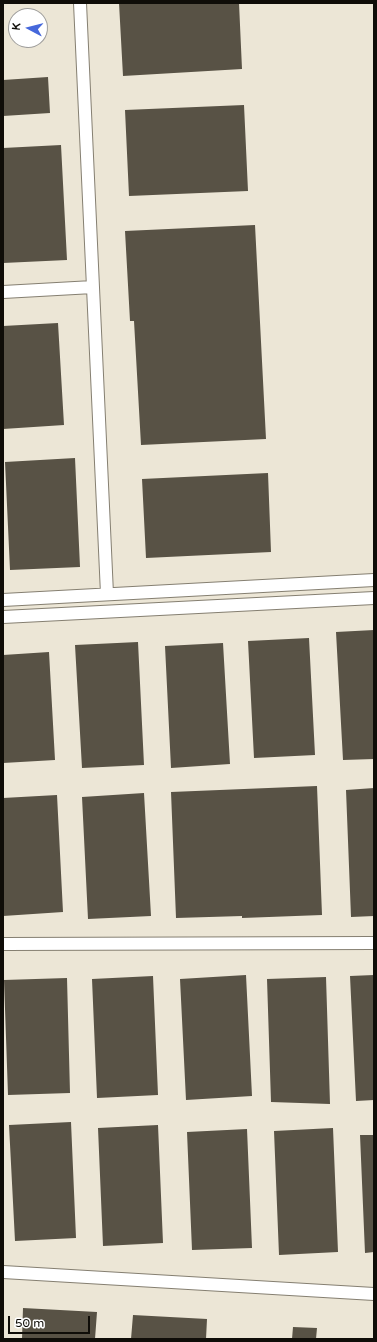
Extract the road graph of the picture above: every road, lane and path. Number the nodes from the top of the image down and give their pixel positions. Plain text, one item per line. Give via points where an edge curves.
1 (80, 3) edge
2 (93, 287) junction
3 (3, 292) edge
4 (374, 580) edge
5 (107, 594) junction
6 (374, 598) edge
7 (3, 600) edge
8 (3, 617) edge
9 (374, 943) edge
10 (3, 944) edge
11 (3, 1272) edge
12 (374, 1294) edge

1 - 2 street
2 - 3 street
2 - 5 street
4 - 5 street
5 - 7 street
6 - 8 street
9 - 10 street
11 - 12 street

